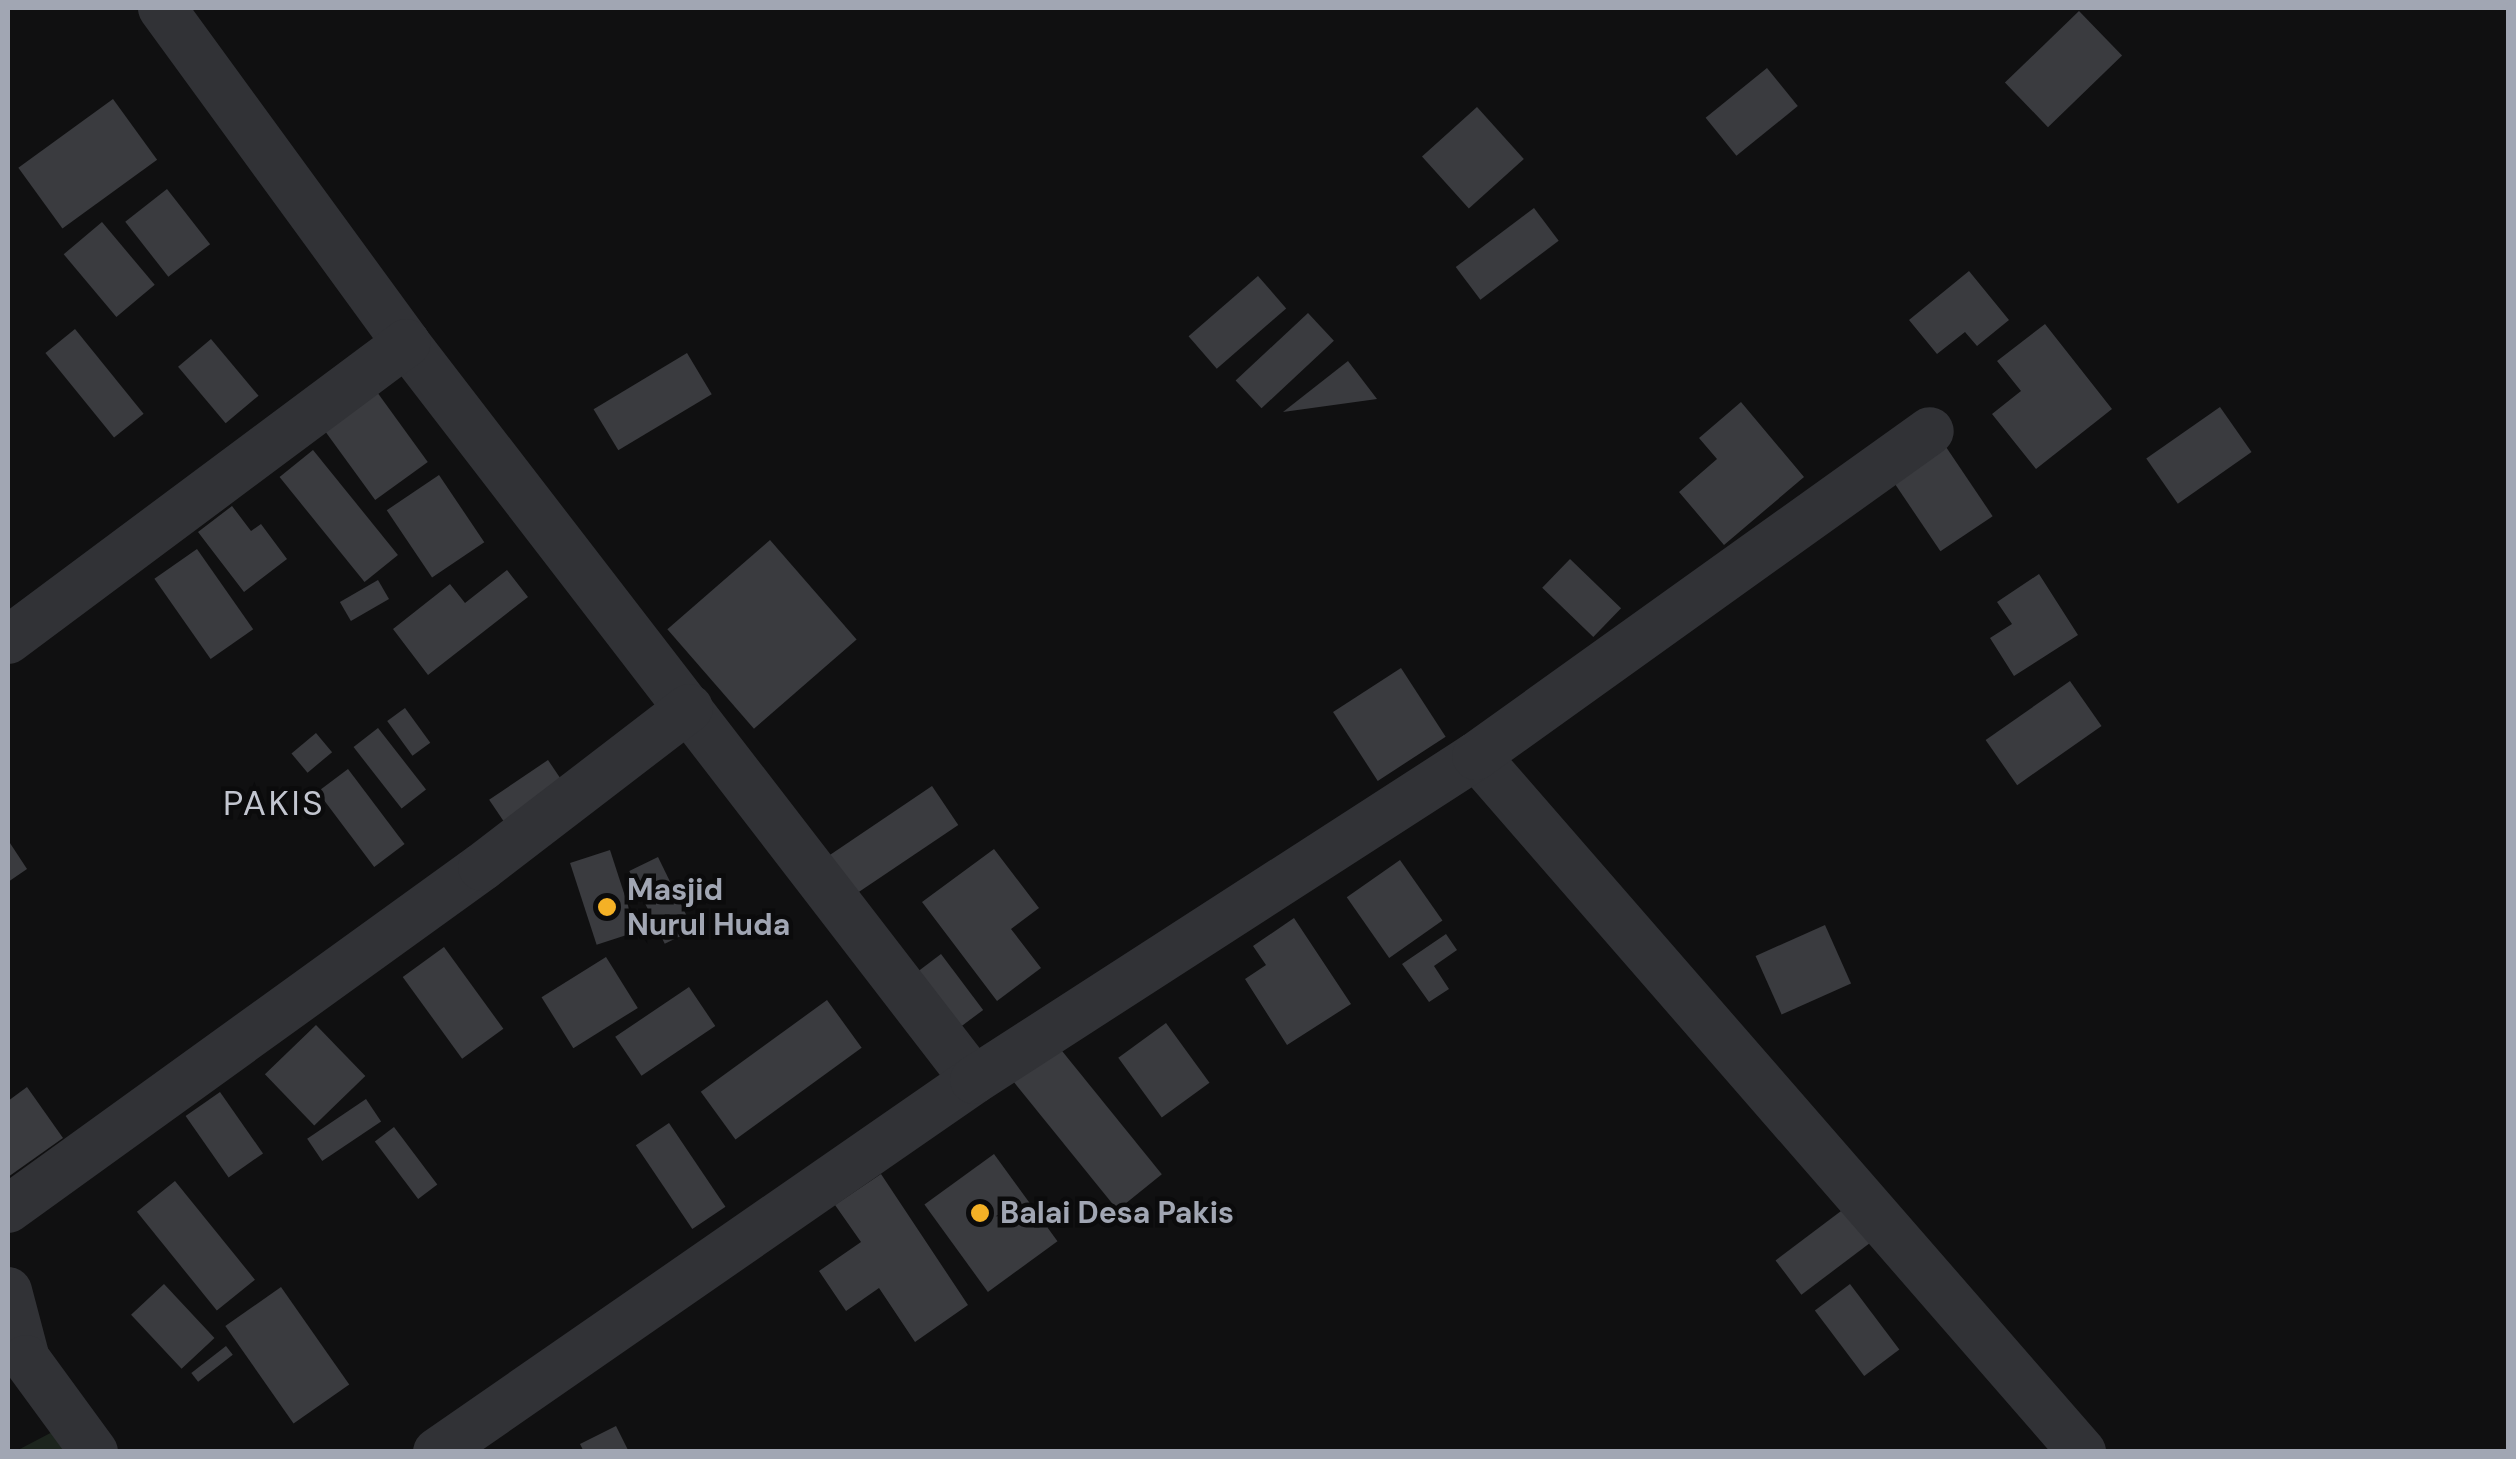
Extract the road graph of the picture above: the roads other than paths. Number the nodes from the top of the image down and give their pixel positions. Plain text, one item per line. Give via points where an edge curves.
1 (162, 8) edge
2 (406, 343) junction
3 (1930, 430) dead end
4 (8, 640) edge
5 (689, 708) junction
6 (1476, 756) junction
7 (974, 1080) junction
8 (8, 1208) edge
9 (8, 1291) edge
10 (16, 1367) edge
11 (94, 1452) edge
12 (436, 1452) edge
13 (2082, 1452) edge

1 - 2 street
2 - 4 street
2 - 5 street
3 - 6 street
5 - 7 street
5 - 8 street via 482,867
6 - 7 street
6 - 13 street
7 - 12 street
9 - 10 street
10 - 11 street

